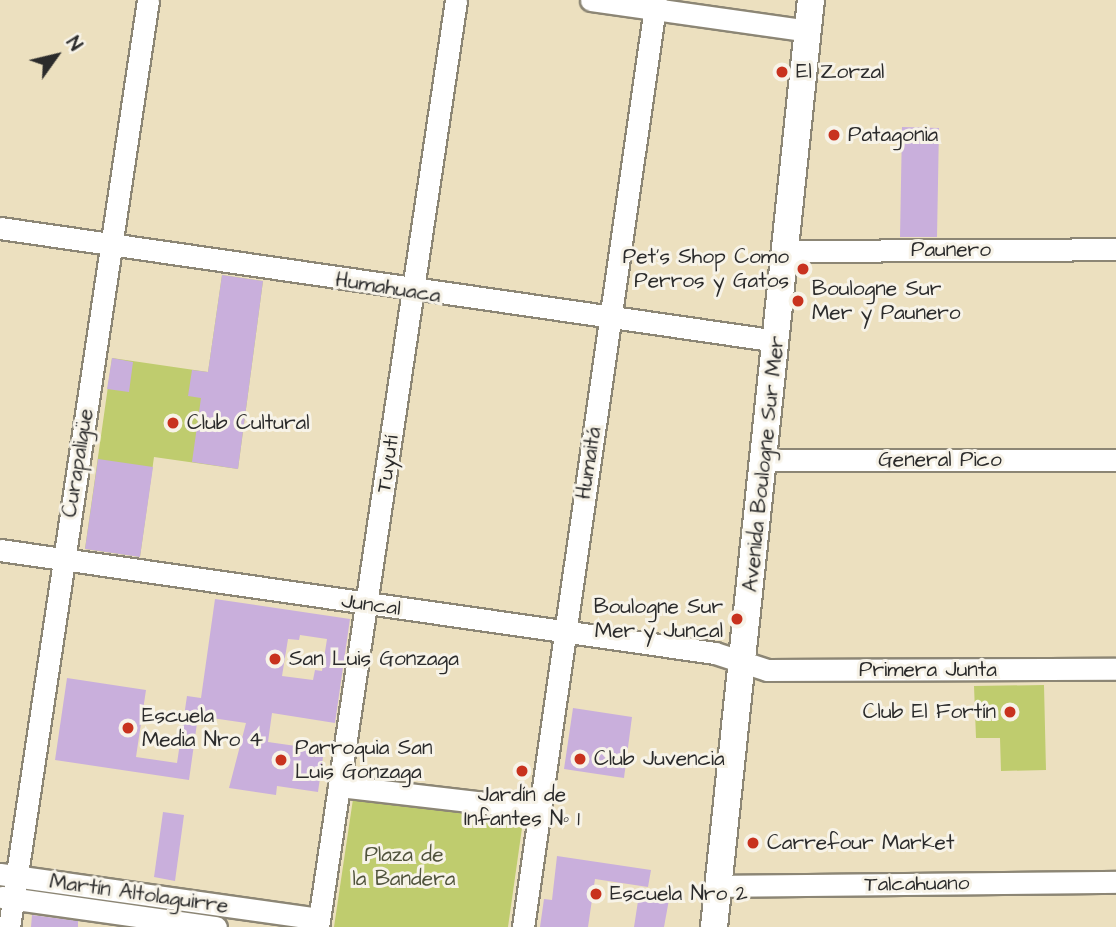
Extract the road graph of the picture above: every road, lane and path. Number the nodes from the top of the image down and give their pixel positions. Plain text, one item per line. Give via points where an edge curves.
1 (148, 0) edge
2 (456, 0) edge
3 (590, 0) edge
4 (811, 0) edge
5 (655, 5) edge
6 (808, 31) junction
7 (0, 229) edge
8 (111, 245) junction
9 (1116, 249) edge
10 (786, 251) junction
11 (413, 293) junction
12 (611, 319) junction
13 (777, 341) junction
14 (765, 460) junction
15 (1116, 460) edge
16 (0, 550) edge
17 (64, 560) junction
18 (367, 604) junction
19 (563, 634) junction
20 (742, 662) junction
21 (1116, 669) edge
22 (339, 786) junction
23 (539, 809) junction
24 (8, 875) edge
25 (1116, 882) edge
26 (718, 886) junction
27 (7, 898) edge
28 (318, 923) edge
29 (9, 927) edge
30 (216, 927) edge
31 (523, 927) edge
32 (714, 927) edge

1 - 8 street, Curapaligüe
2 - 11 street, Tuyutí
3 - 5 street
4 - 6 main road, Avenida Boulogne Sur Mer
5 - 6 street
5 - 12 street, Humaitá
6 - 10 main road, Avenida Boulogne Sur Mer
7 - 8 street, Humahuaca
8 - 11 street, Humahuaca
8 - 17 street, Curapaligüe
9 - 10 street, Paunero
10 - 13 main road, Avenida Boulogne Sur Mer
11 - 12 street, Humahuaca
11 - 18 street, Tuyutí
12 - 13 street, Humahuaca
12 - 19 street, Humaitá
13 - 14 main road, Avenida Boulogne Sur Mer
14 - 15 street, General Pico
14 - 20 main road, Avenida Boulogne Sur Mer
16 - 17 street, Juncal
17 - 18 street, Juncal
17 - 24 street, Curapaligüe
18 - 19 street, Juncal
18 - 22 street, Tuyutí
19 - 20 street, Juncal
19 - 23 street, Humaitá
20 - 21 street, Primera Junta via 767,670
20 - 26 main road, Avenida Boulogne Sur Mer
22 - 23 street
22 - 28 street, Tuyutí
23 - 31 street, Humaitá
24 - 27 street, Curapaligüe
24 - 28 street, Martín Altolaguirre
25 - 26 street, Talcahuano
26 - 32 main road, Avenida Boulogne Sur Mer
27 - 29 street, Curapaligüe
27 - 30 street, Martín Altolaguirre

